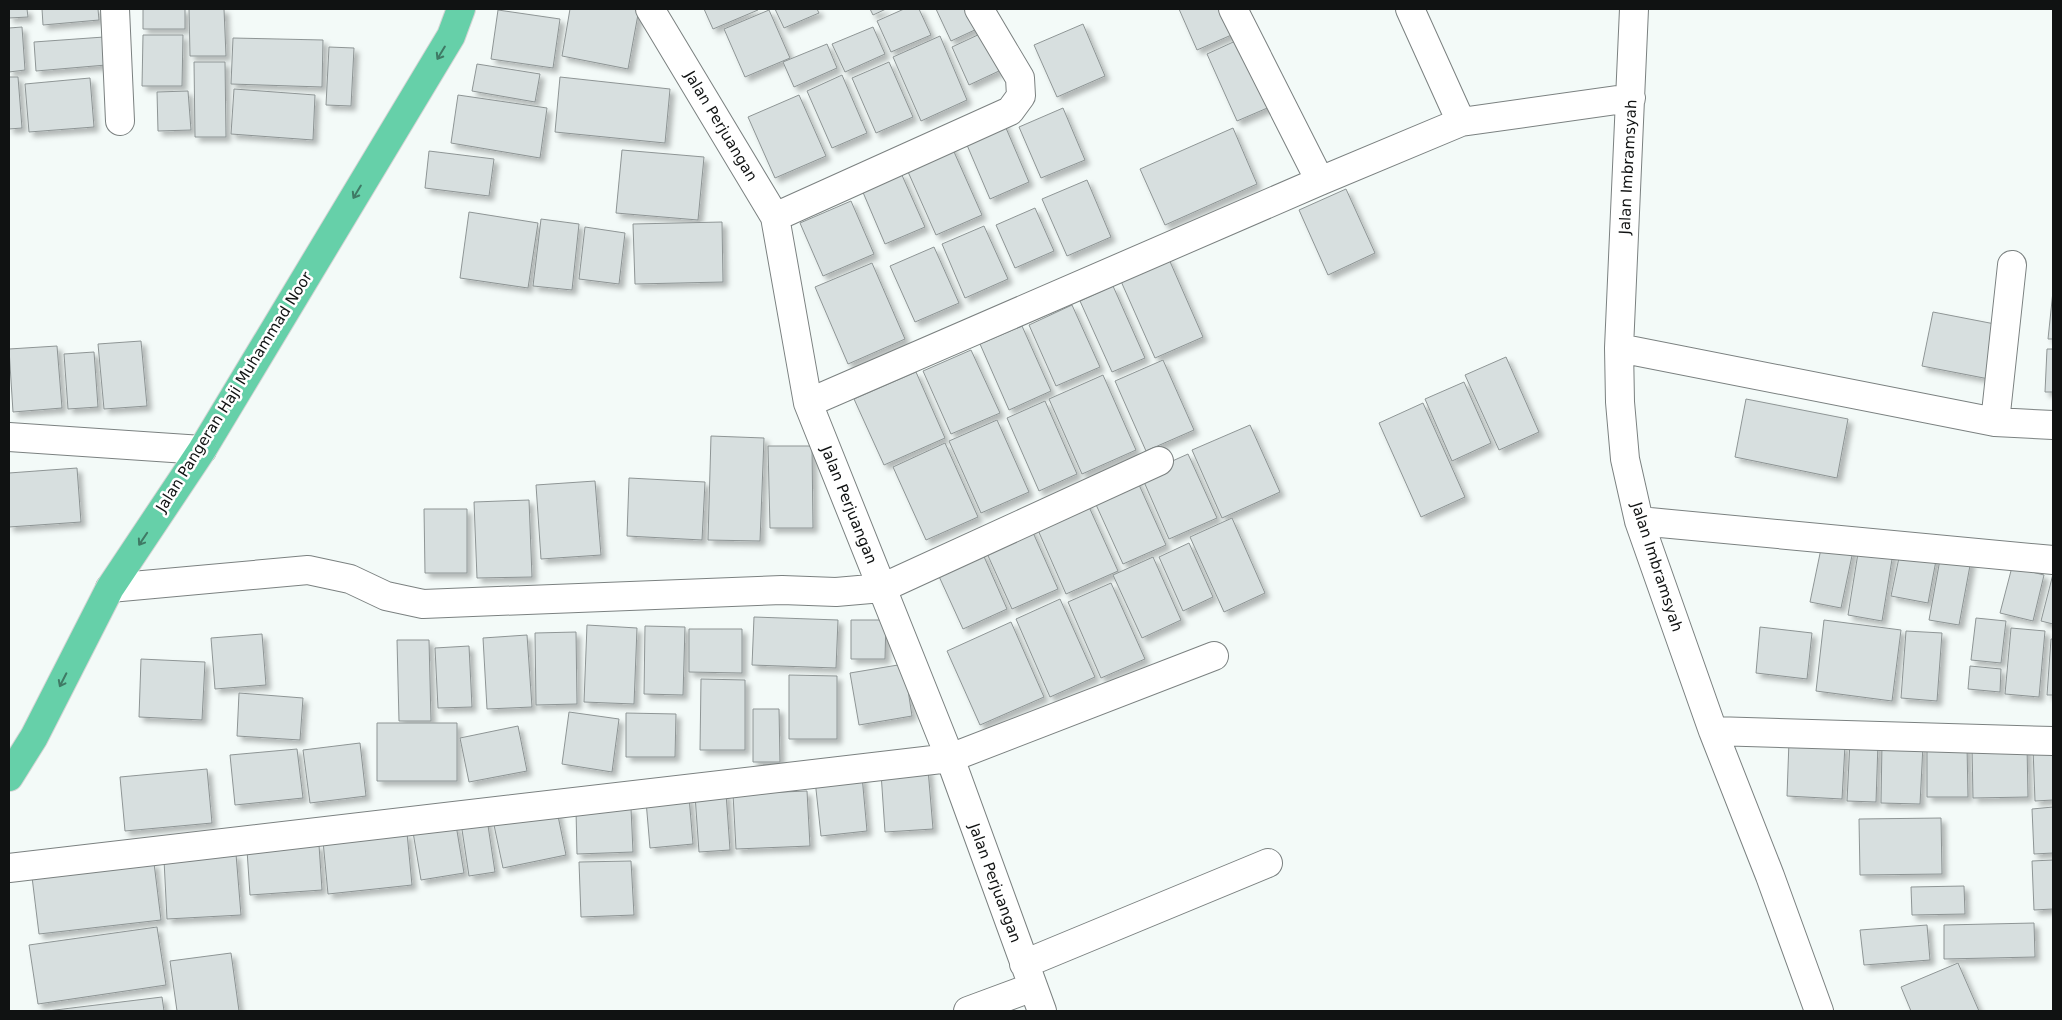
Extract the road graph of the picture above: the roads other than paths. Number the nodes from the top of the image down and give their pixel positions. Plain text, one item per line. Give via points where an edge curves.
1 (115, 9) edge
2 (461, 9) edge
3 (650, 9) edge
4 (979, 9) edge
5 (1232, 9) edge
6 (1410, 9) edge
7 (1634, 9) edge
8 (1631, 98) junction
9 (120, 121) dead end
10 (1462, 122) junction
11 (1320, 181) junction
12 (775, 217) junction
13 (2012, 265) dead end
14 (1620, 348) junction
15 (808, 403) junction
16 (1995, 422) junction
17 (2053, 425) edge
18 (9, 437) edge
19 (202, 450) junction
20 (1159, 461) dead end
21 (1639, 521) junction
22 (2053, 560) edge
23 (110, 588) junction
24 (882, 588) junction
25 (1214, 656) dead end
26 (1713, 731) junction
27 (2053, 742) edge
28 (950, 758) junction
29 (9, 777) edge
30 (1268, 863) dead end
31 (9, 868) edge
32 (1033, 987) edge
33 (968, 1011) edge
34 (1819, 1011) edge

1 - 9 street
2 -> 19 main road, Jalan Pangeran Haji Muhammad Noor via 451,36
3 - 12 street, Jalan Perjuangan
4 - 12 street via 1020,78 1021,96 1010,111
5 - 11 street
6 - 10 street
7 - 8 street, Jalan Imbramsyah
8 - 10 street
8 - 14 street, Jalan Imbramsyah
10 - 11 street
11 - 15 street
12 - 15 street, Jalan Perjuangan
13 - 16 street
14 - 16 street
14 - 21 street, Jalan Imbramsyah via 1620,402 1626,459
15 - 24 street, Jalan Perjuangan
16 - 17 street
18 - 19 street
19 -> 23 main road, Jalan Pangeran Haji Muhammad Noor
20 - 24 street
21 - 22 street
21 - 26 street, Jalan Imbramsyah
23 - 24 street via 308,570 350,579 386,596 423,604
23 -> 29 main road, Jalan Pangeran Haji Muhammad Noor via 34,737
24 - 28 street, Jalan Perjuangan
25 - 28 street
26 - 27 street
26 - 34 street, Jalan Imbramsyah
28 - 31 street
28 - 32 street, Jalan Perjuangan
30 - 32 street
32 - 33 street

